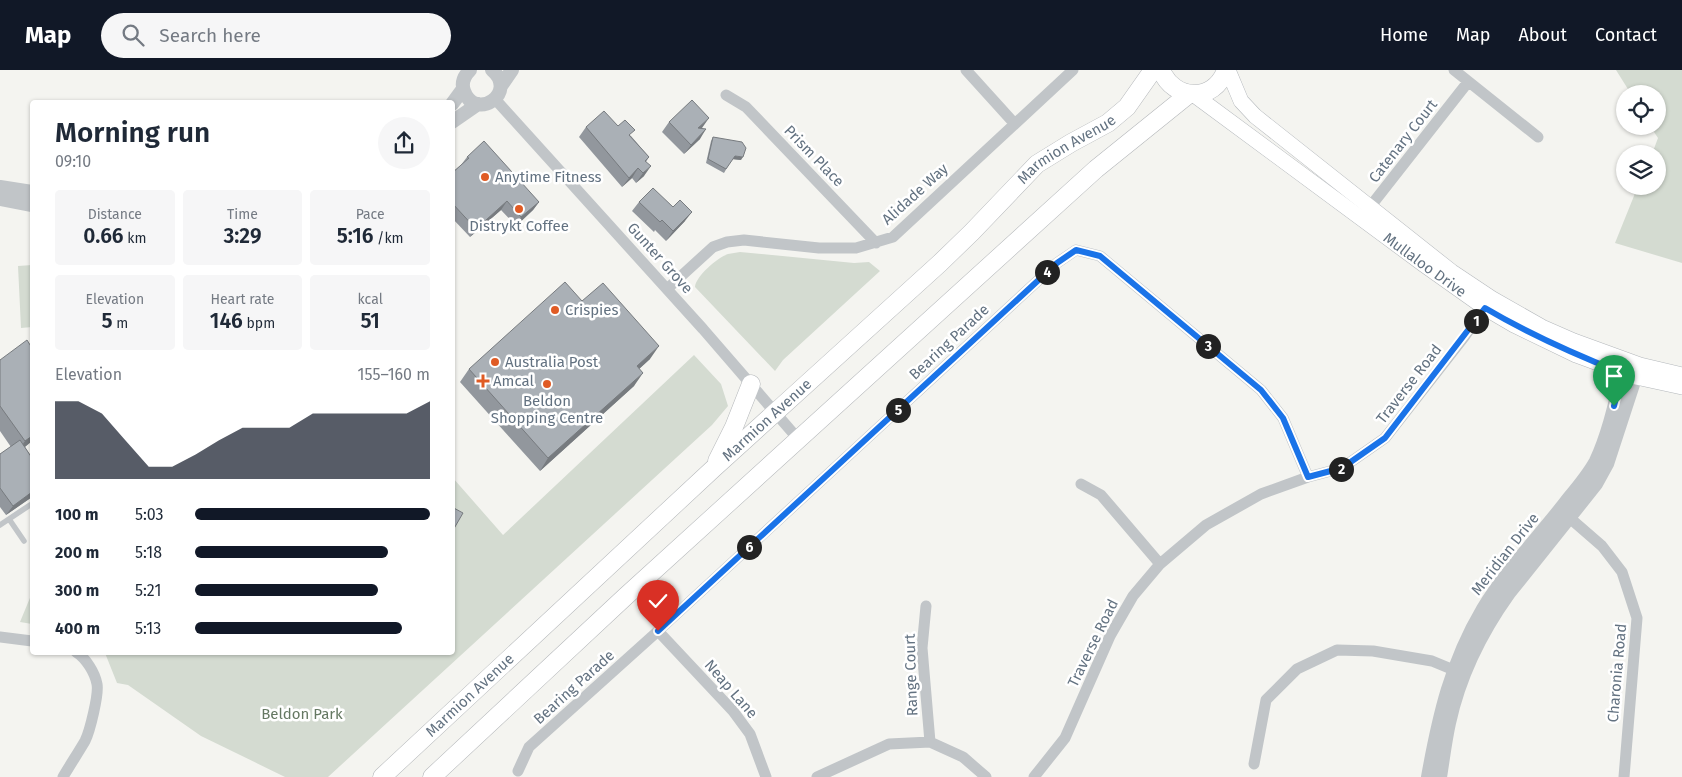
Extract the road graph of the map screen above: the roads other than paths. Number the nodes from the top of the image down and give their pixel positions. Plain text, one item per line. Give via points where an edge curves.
1 (469, 70) edge
2 (492, 70) edge
3 (512, 70) edge
4 (966, 70) edge
5 (1073, 70) edge
6 (1154, 70) edge
7 (1161, 70) edge
8 (1227, 70) edge
9 (1454, 70) edge
10 (1468, 82) junction
11 (463, 89) junction
12 (498, 92) junction
13 (1191, 94) junction
14 (726, 95) dead end
15 (455, 100) edge
16 (478, 104) junction
17 (455, 120) edge
18 (1014, 123) junction
19 (1538, 137) dead end
20 (0, 187) edge
21 (30, 192) edge
22 (0, 199) edge
23 (30, 205) edge
24 (1365, 213) junction
25 (876, 243) junction
26 (666, 289) junction
27 (1488, 303) junction
28 (1631, 369) junction
29 (1682, 375) edge
30 (751, 384) junction
31 (1682, 387) edge
32 (776, 412) junction
33 (799, 440) junction
34 (714, 468) junction
35 (1308, 477) junction
36 (1081, 484) dead end
37 (30, 505) edge
38 (1565, 514) junction
39 (9, 519) junction
40 (0, 525) edge
41 (24, 540) dead end
42 (1160, 564) junction
43 (926, 606) dead end
44 (658, 631) junction
45 (0, 637) edge
46 (30, 641) edge
47 (81, 655) edge
48 (1459, 673) junction
49 (930, 742) junction
50 (1254, 764) dead end
51 (444, 770) edge
52 (518, 771) dead end
53 (63, 777) edge
54 (382, 777) edge
55 (432, 777) edge
56 (766, 777) edge
57 (817, 777) edge
58 (986, 777) edge
59 (1034, 777) edge
60 (1428, 777) edge
61 (1440, 777) edge
62 (1624, 777) edge

1 - 11 street
2 - 12 street via 498,76
3 - 12 street
4 - 18 street
5 - 18 street, Alidade Way
6 - 32 highway, Marmion Avenue via 1127,107 1108,123 1038,164 940,263
7 - 13 highway via 1168,83
8 - 13 highway, Marmion Avenue via 1211,90
8 - 24 main road, Mullaloo Drive via 1241,101 1254,116
9 - 10 street
10 - 19 street
10 - 24 street, Catenary Court
11 - 15 street
11 - 16 street via 468,99
12 - 16 street via 487,104
12 - 26 street, Gunter Grove
13 - 24 main road, Mullaloo Drive
13 - 33 highway, Marmion Avenue via 1096,168
14 - 25 street, Prism Place via 746,107
16 - 17 street
18 - 25 street, Alidade Way via 893,237
20 - 21 street
22 - 23 street
24 - 27 main road, Mullaloo Drive via 1452,272
25 - 26 street, Alidade Way via 856,248 819,248 744,240 727,242 714,246
26 - 30 street, Gunter Grove
27 - 28 main road, Mullaloo Drive
27 - 35 street, Traverse Road via 1385,438 1342,468
28 - 29 main road, Mullaloo Drive
28 - 31 main road, Mullaloo Drive
28 - 38 street, Meridian Drive via 1607,464 1596,484
30 - 32 street, Gunter Grove
30 - 34 highway
32 - 33 street, Gunter Grove
32 - 34 highway, Marmion Avenue
33 - 51 highway, Marmion Avenue via 626,596
34 - 54 highway, Marmion Avenue
35 - 42 street, Traverse Road via 1262,494 1206,525
35 - 44 street, Bearing Parade via 1283,418 1261,390 1100,256 1076,250 1057,263
36 - 42 street via 1101,495
37 - 39 lane
38 - 48 street, Meridian Drive via 1495,612
38 - 62 street, Charonia Road via 1602,546 1622,572 1637,618
39 - 40 lane
39 - 41 lane
42 - 59 street, Traverse Road via 1133,596 1110,636 1065,738
43 - 49 street, Range Court via 922,648
44 - 52 street, Bearing Parade via 529,747
44 - 56 street, Neap Lane via 750,734
45 - 46 street
47 - 53 street via 97,684 95,706 86,739
48 - 50 street via 1432,662 1374,651 1337,650 1297,669 1266,700
48 - 60 street, Meridian Drive via 1442,704
48 - 61 street, Meridian Drive
49 - 57 street via 889,744
49 - 58 street via 963,757
51 - 55 highway, Marmion Avenue

